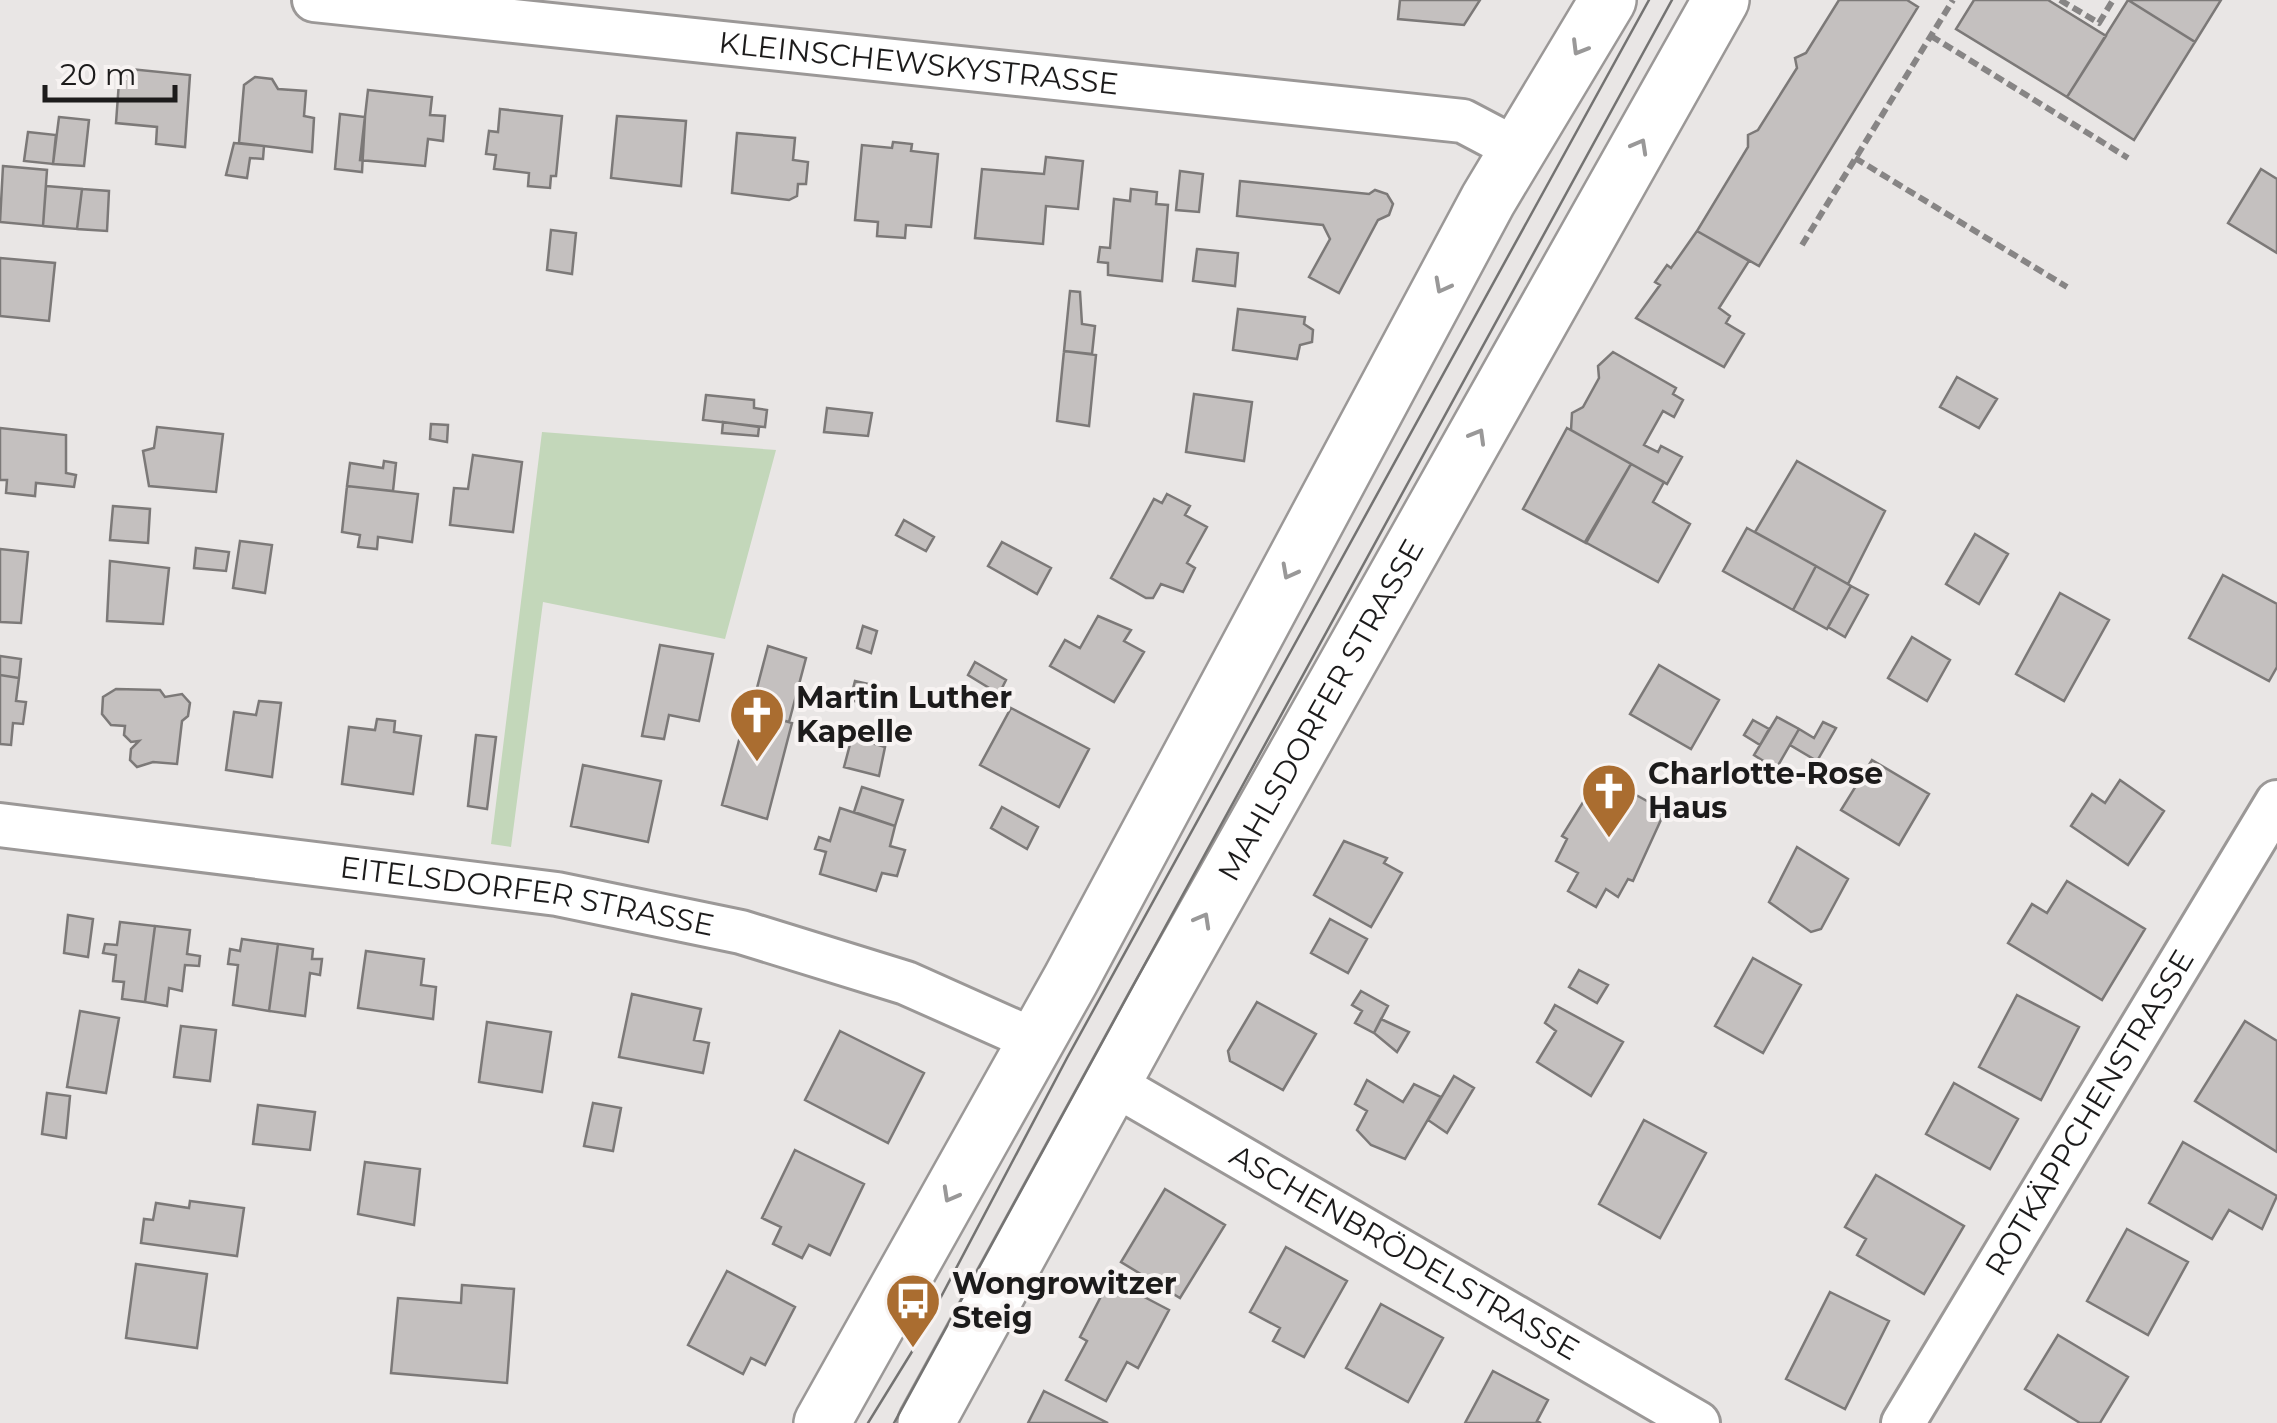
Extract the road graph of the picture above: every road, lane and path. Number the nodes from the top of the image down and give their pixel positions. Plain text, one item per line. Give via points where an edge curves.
1 (314, 0) edge
2 (1608, 0) edge
3 (1721, 0) edge
4 (1953, 0) edge
5 (2060, 0) edge
6 (2112, 0) edge
7 (1931, 36) junction
8 (1518, 150) junction
9 (1856, 158) junction
10 (2128, 158) dead end
11 (1802, 245) dead end
12 (2067, 287) dead end
13 (2277, 802) edge
14 (0, 825) edge
15 (1036, 1040) junction
16 (1112, 1083) junction
17 (822, 1423) edge
18 (926, 1423) edge
19 (1698, 1423) edge
20 (1903, 1423) edge

1 - 8 street, KLEINSCHEWSKYSTRASSE via 1463,120
2 -> 8 main road
16 -> 3 main road, MAHLSDORFER STRASSE
4 - 7 path
5 - 6 path via 2099,23
7 - 9 path
7 - 10 path
8 -> 15 main road
9 - 11 path
9 - 12 path
13 - 20 street, ROTKÄPPCHENSTRASSE
14 - 15 street, EITELSDORFER STRASSE via 557,894 741,932 906,983
15 - 16 main road
15 -> 17 main road
16 - 18 main road, MAHLSDORFER STRASSE
16 - 19 street, ASCHENBRÖDELSTRASSE

